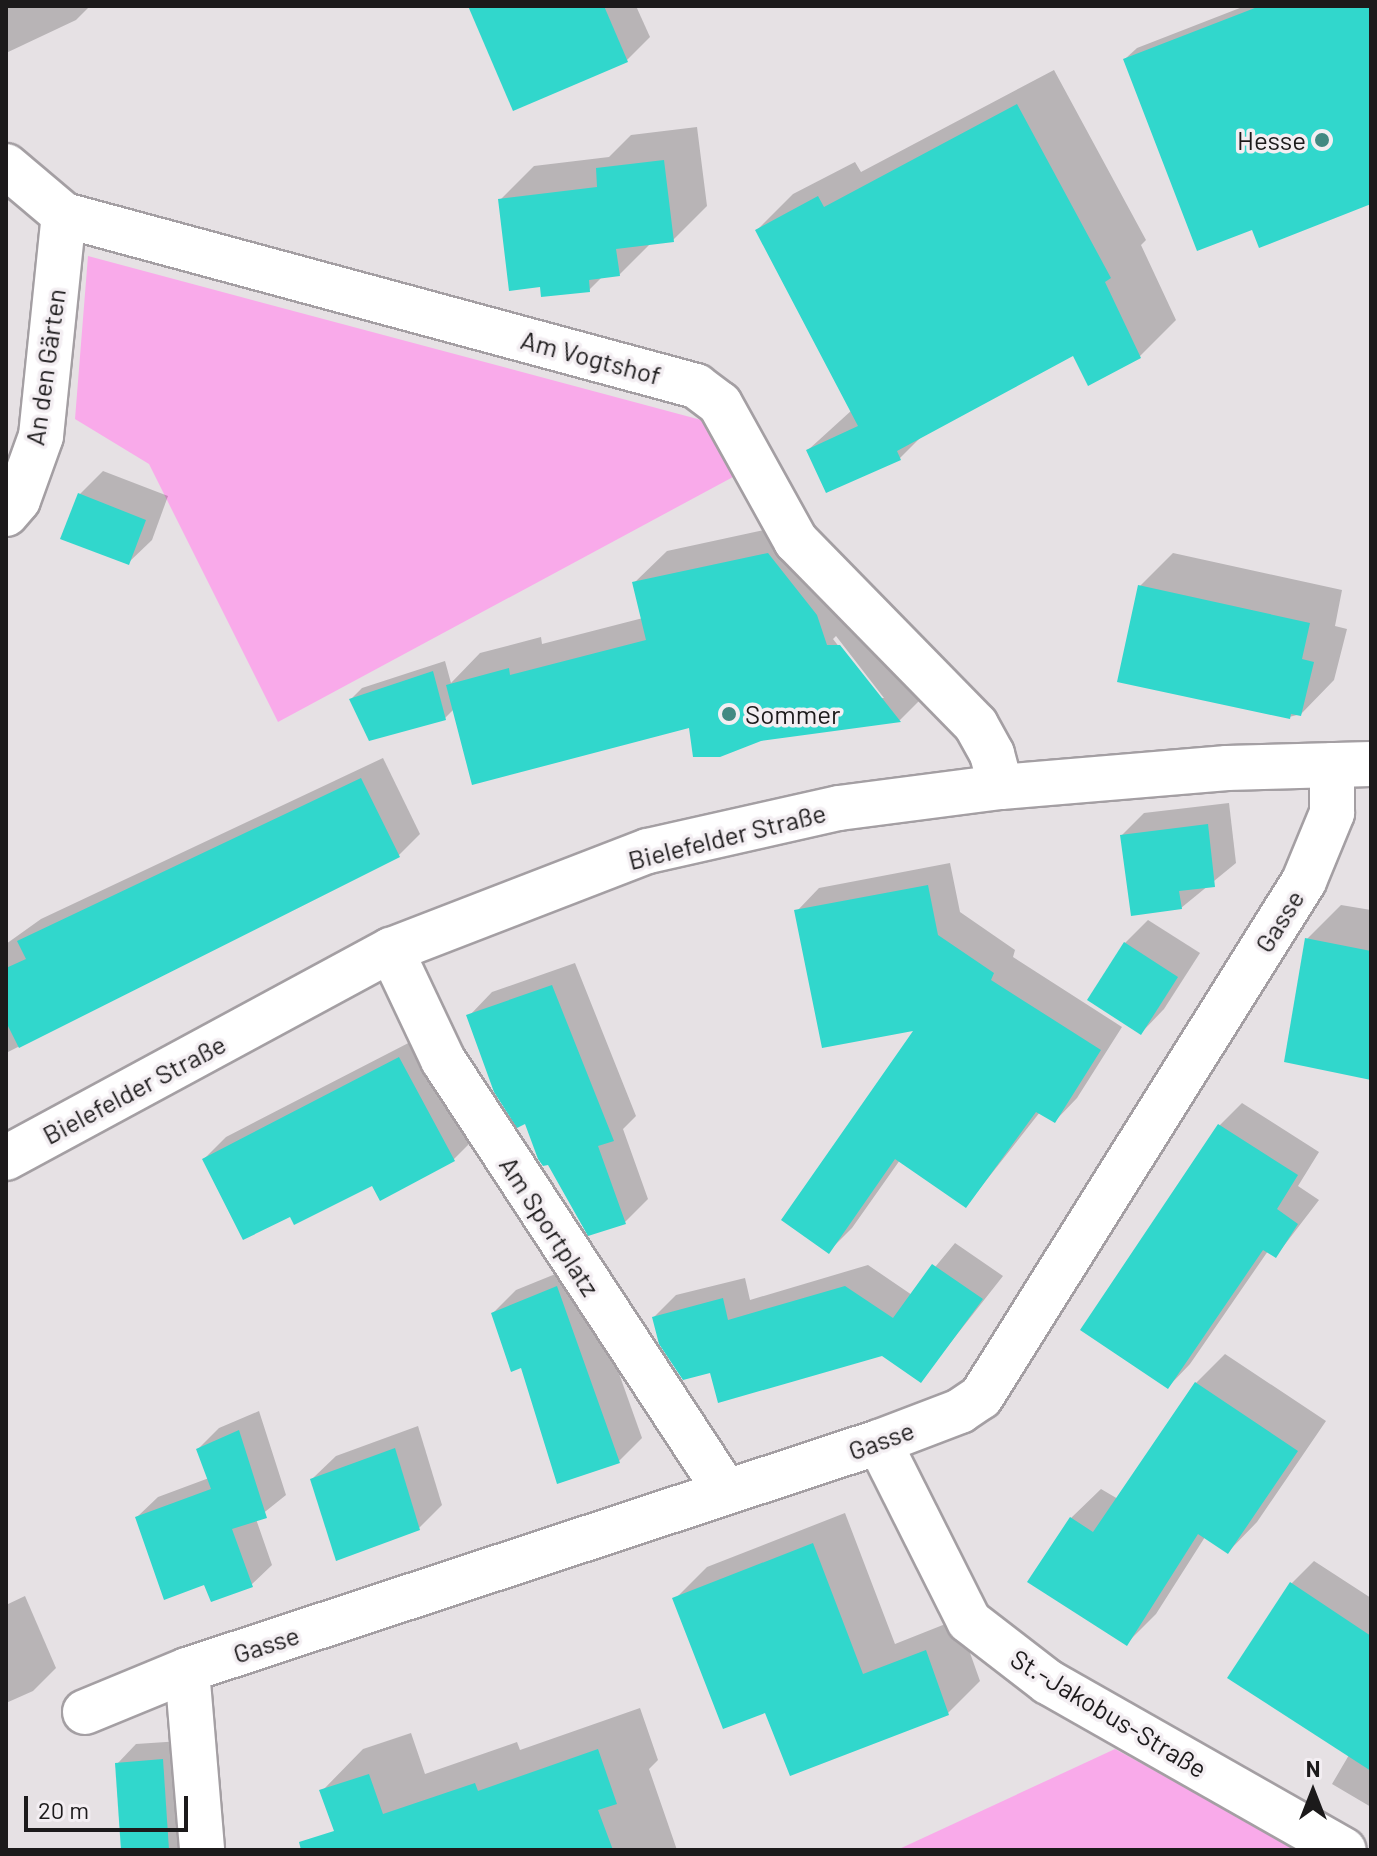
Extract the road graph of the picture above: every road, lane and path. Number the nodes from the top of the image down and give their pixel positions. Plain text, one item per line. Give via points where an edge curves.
1 (6, 166) edge
2 (64, 215) junction
3 (6, 514) edge
4 (1352, 764) edge
5 (1001, 787) junction
6 (391, 950) junction
7 (6, 1158) edge
8 (879, 1442) junction
9 (726, 1492) junction
10 (187, 1670) junction
11 (85, 1712) dead end
12 (202, 1850) edge
13 (1344, 1850) edge

1 - 2 street, Am Vogtshof
2 - 3 street, An den Gärten via 41,436 18,500
2 - 5 street, Am Vogtshof via 696,386 720,404 796,541 976,725
4 - 5 street, Bielefelder Straße
4 - 8 street, Gasse via 1304,881 1002,1370 960,1411
5 - 6 street, Bielefelder Straße via 839,808 648,851
6 - 7 street, Bielefelder Straße
6 - 9 street, Am Sportplatz via 443,1060
8 - 9 street, Gasse
8 - 13 street, St.-Jakobus-Straße via 969,1621 1048,1682
9 - 10 street, Gasse
10 - 11 street, Gasse
10 - 12 street

